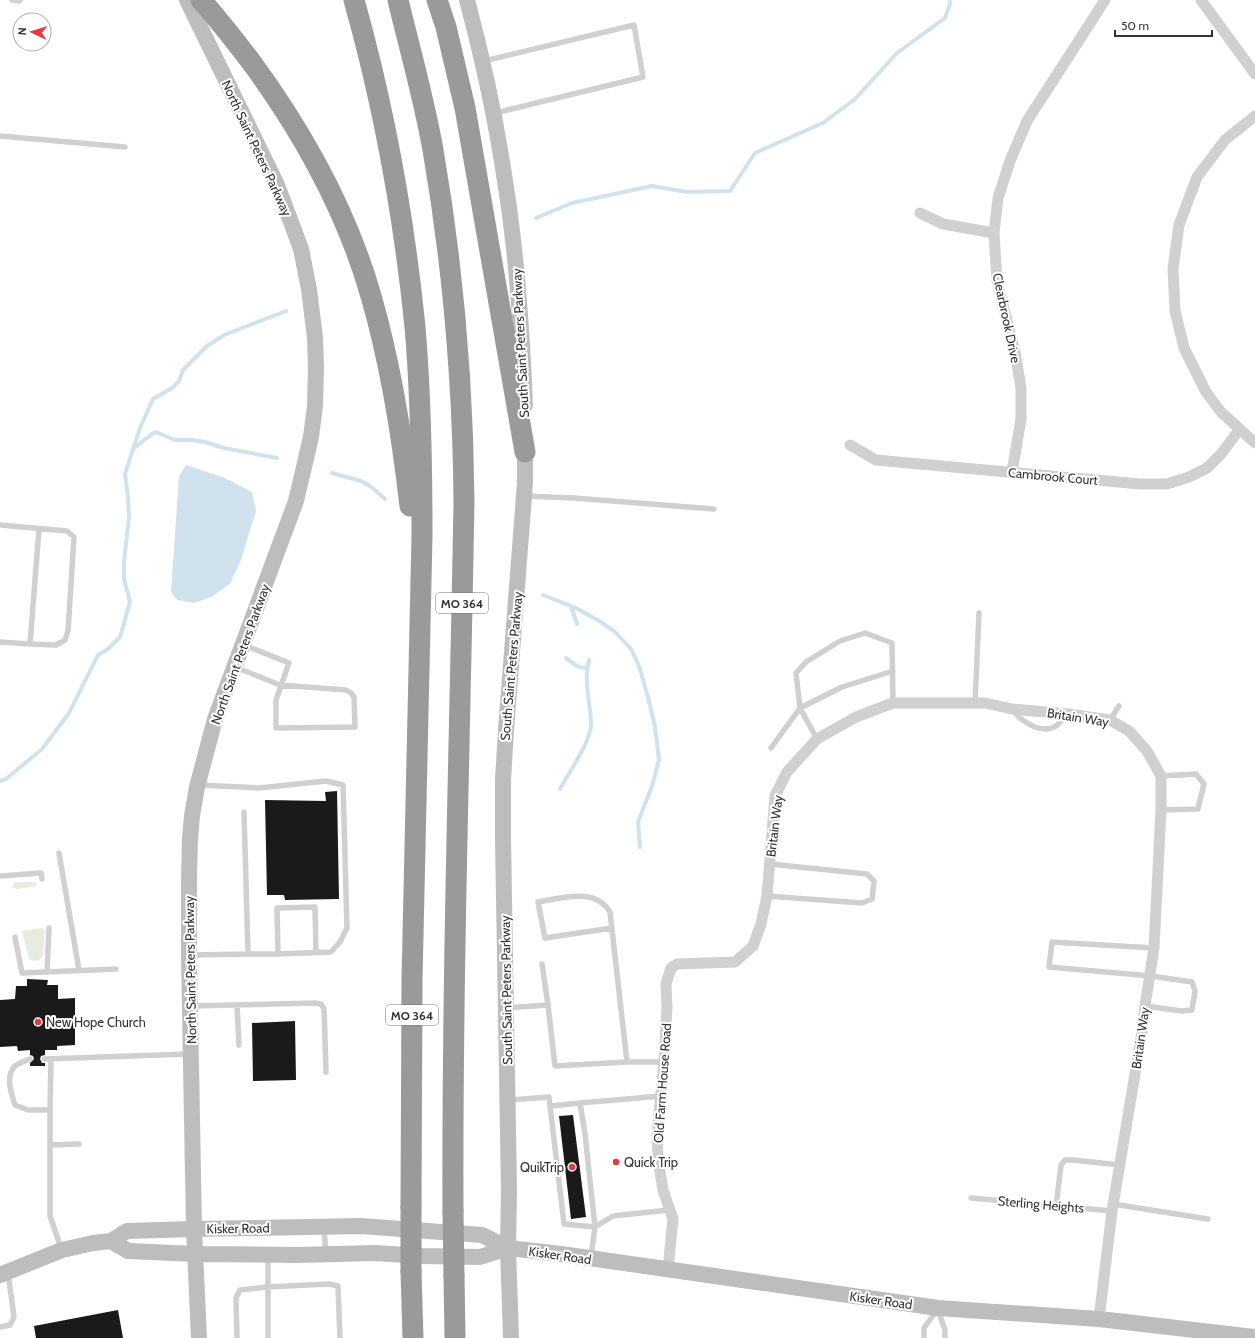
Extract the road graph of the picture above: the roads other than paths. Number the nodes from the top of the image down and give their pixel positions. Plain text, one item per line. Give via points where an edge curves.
1 (12, 0) edge
2 (20, 0) edge
3 (187, 0) edge
4 (201, 0) edge
5 (354, 0) edge
6 (398, 0) edge
7 (437, 0) edge
8 (467, 0) edge
9 (1104, 0) edge
10 (1201, 0) edge
11 (482, 62) junction
12 (1255, 74) edge
13 (493, 114) junction
14 (1255, 116) edge
15 (0, 136) edge
16 (125, 147) dead end
17 (920, 213) dead end
18 (994, 232) junction
19 (1239, 430) junction
20 (1255, 443) edge
21 (850, 445) dead end
22 (526, 452) junction
23 (1012, 472) junction
24 (525, 496) junction
25 (714, 509) dead end
26 (0, 525) edge
27 (39, 529) junction
28 (420, 596) junction
29 (979, 613) dead end
30 (0, 642) edge
31 (30, 644) junction
32 (243, 645) junction
33 (235, 667) junction
34 (893, 671) junction
35 (280, 684) junction
36 (893, 703) junction
37 (975, 703) junction
38 (1119, 706) dead end
39 (800, 708) junction
40 (1012, 709) junction
41 (1068, 714) junction
42 (1110, 720) junction
43 (817, 740) junction
44 (771, 748) dead end
45 (1161, 776) junction
46 (197, 785) junction
47 (1161, 810) junction
48 (244, 812) dead end
49 (59, 853) dead end
50 (770, 864) junction
51 (0, 876) edge
52 (42, 879) dead end
53 (766, 896) junction
54 (49, 928) dead end
55 (612, 928) junction
56 (15, 937) dead end
57 (1154, 948) junction
58 (316, 953) junction
59 (248, 954) junction
60 (278, 954) junction
61 (189, 955) junction
62 (542, 964) dead end
63 (671, 968) joint
64 (116, 969) dead end
65 (79, 970) junction
66 (47, 972) junction
67 (1151, 976) junction
68 (237, 1005) junction
69 (548, 1005) junction
70 (191, 1006) junction
71 (1145, 1006) junction
72 (506, 1008) junction
73 (239, 1045) dead end
74 (192, 1054) junction
75 (30, 1059) dead end
76 (44, 1059) dead end
77 (51, 1059) junction
78 (627, 1062) junction
79 (664, 1062) junction
80 (326, 1072) dead end
81 (661, 1096) junction
82 (508, 1100) junction
83 (580, 1103) junction
84 (550, 1106) junction
85 (50, 1110) junction
86 (79, 1144) dead end
87 (50, 1145) junction
88 (1120, 1165) junction
89 (971, 1198) dead end
90 (1056, 1206) junction
91 (1112, 1208) junction
92 (669, 1210) junction
93 (1208, 1219) dead end
94 (324, 1227) junction
95 (595, 1227) junction
96 (194, 1229) junction
97 (111, 1241) junction
98 (508, 1248) junction
99 (62, 1250) junction
100 (195, 1254) junction
101 (326, 1254) junction
102 (268, 1255) junction
103 (591, 1259) junction
104 (668, 1269) junction
105 (4, 1274) edge
106 (267, 1287) junction
107 (938, 1308) junction
108 (1099, 1319) junction
109 (0, 1327) edge
110 (1255, 1337) edge
111 (199, 1338) edge
112 (237, 1338) edge
113 (268, 1338) edge
114 (340, 1338) edge
115 (413, 1338) edge
116 (455, 1338) edge
117 (511, 1338) edge
118 (924, 1338) edge
119 (945, 1338) edge

1 - 2 lane
3 - 32 main road, North Saint Peters Parkway via 277,185 301,249 315,338 315,406 307,460 296,500
4 - 28 highway via 238,45 290,117 316,163 356,250 371,295 396,400
5 - 28 highway, MO 364 via 386,133 401,218 413,312 420,394 422,466
6 - 116 highway, MO 364, bridge via 432,148 444,223 454,302 464,440 453,1099
7 - 22 highway via 465,108
8 - 11 main road, South Saint Peters Parkway
9 - 18 street, Clearbrook Drive via 1027,121 998,198
10 - 12 street
11 - 13 main road, South Saint Peters Parkway
11 - 13 lane via 634,25 643,77
13 - 22 main road, South Saint Peters Parkway via 506,182 515,255
14 - 19 street via 1225,140 1197,177 1179,225 1173,268 1175,310 1184,348 1206,392
15 - 16 lane
17 - 18 street via 943,224
18 - 23 street, Clearbrook Drive via 997,281 1015,352 1021,388 1021,419
19 - 20 street
19 - 23 street, Cambrook Court via 1207,468 1167,484 1140,484
21 - 23 street, Cambrook Court via 876,460
22 - 24 main road, South Saint Peters Parkway
24 - 25 lane
24 - 72 main road, South Saint Peters Parkway via 503,780
26 - 27 lane
27 - 31 lane
27 - 31 lane via 67,531 74,537 68,630 65,640 56,645
28 - 115 highway, MO 364, bridge via 412,980
29 - 37 lane
30 - 31 lane
32 - 33 main road, North Saint Peters Parkway
32 - 35 lane via 289,663
33 - 35 lane
33 - 46 main road, North Saint Peters Parkway via 215,719
34 - 36 lane
34 - 39 lane via 842,687
34 - 39 lane via 892,643 865,633 840,641 806,662 796,674
35 - 35 lane via 346,690 354,697 355,727 276,728 276,700
36 - 37 street, Britain Way
36 - 43 street, Britain Way via 856,717
37 - 40 street, Britain Way
38 - 42 lane
39 - 43 lane
39 - 44 lane
40 - 41 street, Britain Way
40 - 41 lane via 1028,724 1044,729 1056,727
41 - 42 street, Britain Way
42 - 45 street, Britain Way via 1129,731 1147,751
43 - 50 street, Britain Way via 787,772 775,796
45 - 47 street, Britain Way
45 - 47 lane via 1196,774 1204,784 1198,809
46 - 58 lane via 259,788 326,782 344,785 347,928 340,942 330,952
46 - 61 main road, North Saint Peters Parkway via 188,879
47 - 57 street, Britain Way
48 - 59 lane
49 - 65 lane
50 - 53 street, Britain Way
50 - 53 lane via 867,874 874,881 872,899 862,903
51 - 52 lane via 41,873
53 - 63 street, Britain Way via 761,924 753,946 735,962 677,964
54 - 66 lane
55 - 55 lane via 607,908 586,896 538,902 545,938
55 - 78 lane
56 - 66 lane via 22,973
57 - 67 street, Britain Way
57 - 67 lane via 1052,942 1049,967
58 - 60 lane
58 - 60 lane via 315,907 277,908
59 - 60 lane
59 - 61 lane
61 - 70 main road, North Saint Peters Parkway
62 - 69 lane
63 - 79 street, Old Farm House Road via 666,984
64 - 65 lane
65 - 66 lane
67 - 71 street, Britain Way
67 - 71 lane via 1192,982 1195,991 1192,1010
68 - 70 lane
68 - 73 lane
68 - 80 lane via 321,1004 324,1009
69 - 72 lane
69 - 78 lane via 555,1066
70 - 74 main road, North Saint Peters Parkway
71 - 88 street, Britain Way
72 - 82 main road, South Saint Peters Parkway
74 - 77 lane
74 - 96 main road, North Saint Peters Parkway
75 - 85 lane via 16,1065 10,1073 10,1092 15,1105 28,1110
76 - 77 lane
77 - 85 lane
78 - 79 lane
79 - 81 street, Old Farm House Road
81 - 83 lane
81 - 92 street, Old Farm House Road via 657,1134 658,1159
82 - 84 lane via 549,1097
82 - 98 main road, South Saint Peters Parkway
83 - 84 lane
83 - 95 lane
84 - 95 lane via 564,1224
85 - 87 lane
86 - 87 lane
87 - 99 lane via 50,1216
88 - 90 lane via 1065,1160 1061,1164
88 - 91 street, Britain Way
89 - 90 lane, Sterling Heights
90 - 91 lane, Sterling Heights
91 - 93 lane, Sterling Heights
91 - 108 street, Britain Way
92 - 95 lane via 613,1216
92 - 104 street, Old Farm House Road via 673,1219
94 - 96 main road, Kisker Road
94 - 98 main road, Kisker Road via 361,1226 482,1235
94 - 101 lane
95 - 103 lane
96 - 97 main road, Kisker Road via 128,1231
96 - 100 main road, North Saint Peters Parkway
97 - 99 main road, Kisker Road
97 - 100 main road, Kisker Road via 128,1251
98 - 101 main road, Kisker Road via 480,1257
98 - 103 main road, Kisker Road
98 - 117 main road, South Saint Peters Parkway
99 - 105 main road, Kisker Road
100 - 102 main road, Kisker Road
100 - 111 main road, North Saint Peters Parkway
101 - 102 main road, Kisker Road
102 - 106 lane
103 - 104 main road, Kisker Road
104 - 107 main road, Kisker Road
105 - 109 lane via 14,1317 10,1325
106 - 112 lane via 240,1290 236,1298
106 - 113 lane
106 - 114 lane via 329,1284 338,1286
107 - 108 main road, Kisker Road
107 - 118 lane via 924,1328
107 - 119 lane
108 - 110 main road, Kisker Road

